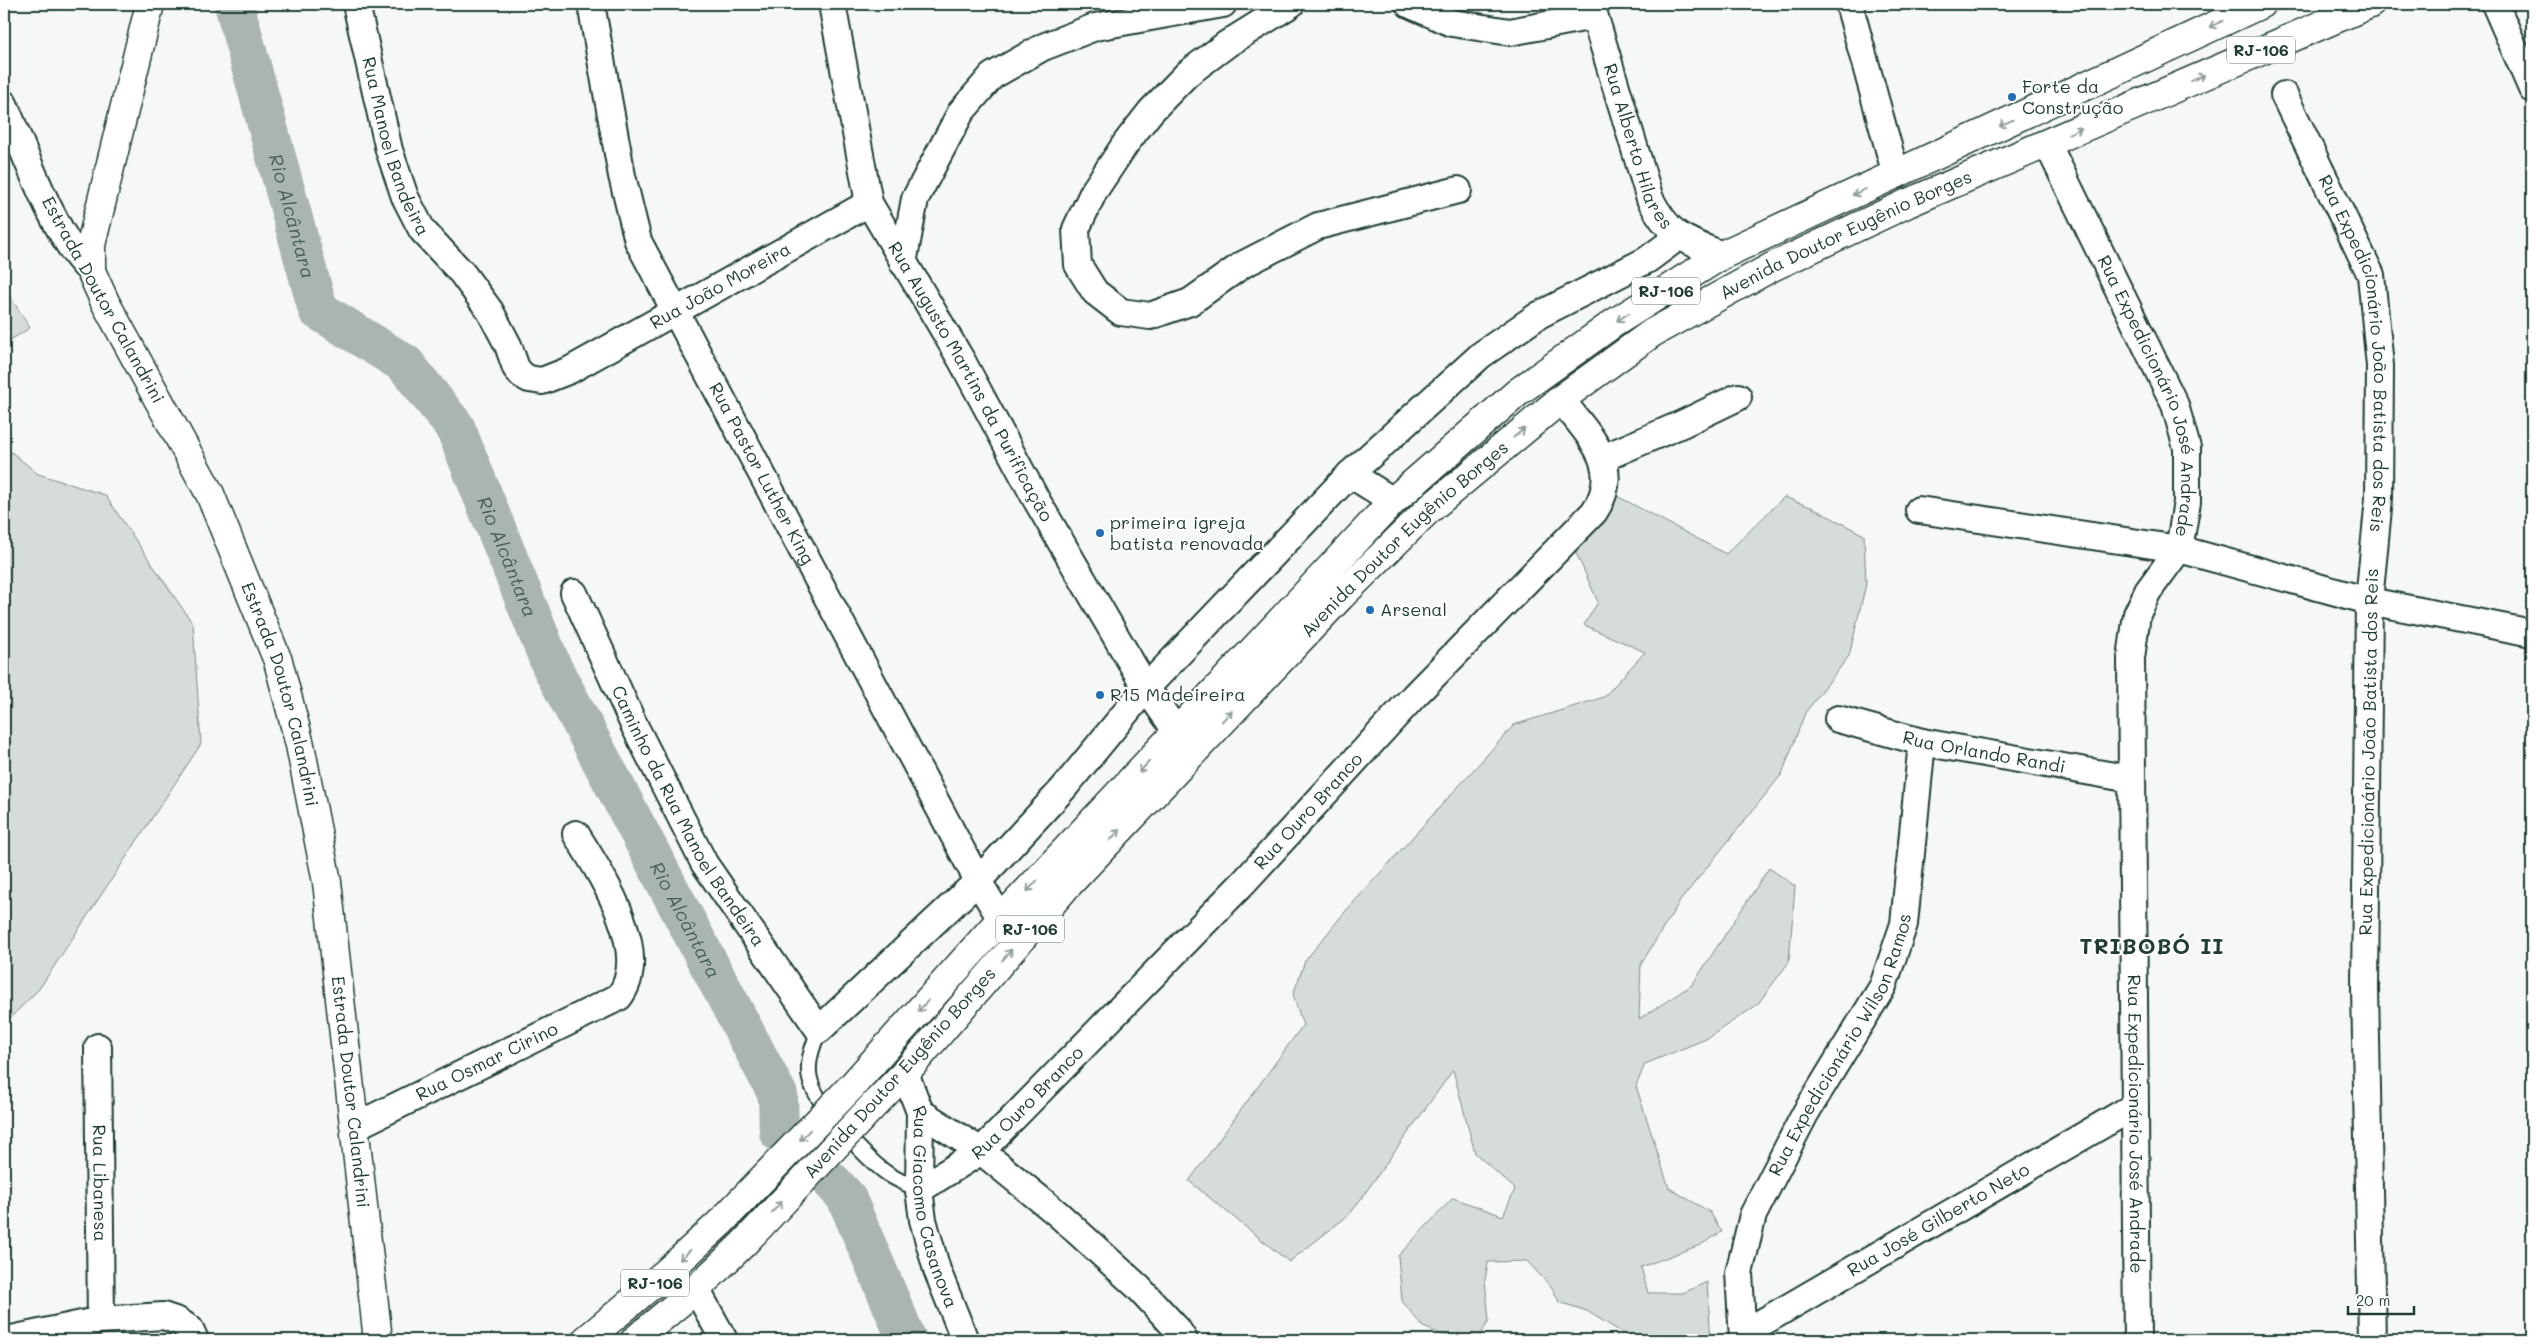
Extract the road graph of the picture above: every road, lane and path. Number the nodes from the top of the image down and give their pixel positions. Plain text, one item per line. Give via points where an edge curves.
1 (150, 4) edge
2 (356, 4) edge
3 (591, 4) edge
4 (832, 4) edge
5 (1222, 4) edge
6 (1291, 4) edge
7 (1408, 4) edge
8 (1849, 4) edge
9 (2261, 4) edge
10 (2370, 4) edge
11 (2495, 4) edge
12 (1593, 10) edge
13 (2532, 89) edge
14 (2284, 95) dead end
15 (4, 104) edge
16 (2047, 143) junction
17 (1896, 175) junction
18 (1458, 190) dead end
19 (870, 203) junction
20 (1678, 236) junction
21 (1722, 255) junction
22 (903, 263) junction
23 (91, 271) junction
24 (674, 311) junction
25 (570, 370) joint
26 (1738, 397) dead end
27 (1561, 399) junction
28 (1603, 458) junction
29 (1350, 474) junction
30 (1393, 500) junction
31 (1919, 510) dead end
32 (2179, 549) junction
33 (574, 593) dead end
34 (2369, 601) junction
35 (2532, 633) edge
36 (1146, 688) junction
37 (1838, 719) dead end
38 (1177, 732) junction
39 (1922, 742) junction
40 (2131, 779) junction
41 (576, 834) dead end
42 (978, 881) junction
43 (1001, 920) junction
44 (819, 1030) junction
45 (98, 1046) dead end
46 (905, 1072) junction
47 (2133, 1107) junction
48 (920, 1112) junction
49 (354, 1127) junction
50 (981, 1151) junction
51 (919, 1190) junction
52 (696, 1289) junction
53 (101, 1320) junction
54 (1743, 1337) edge
55 (8, 1340) edge
56 (195, 1340) edge
57 (378, 1340) edge
58 (586, 1340) edge
59 (635, 1340) edge
60 (724, 1340) edge
61 (965, 1340) edge
62 (1184, 1340) edge
63 (2137, 1340) edge
64 (2372, 1340) edge

1 - 23 main road via 94,236
2 - 25 street, Rua Manoel Bandeira via 389,150 404,197 422,230 462,273 490,311 522,375 542,380
3 - 24 street, Rua Pastor Luther King via 622,176 638,241
4 - 19 street, Rua Augusto Martins da Purificação
5 - 22 street via 1095,27 1044,47 992,76 961,112 915,199
6 - 18 street via 1226,44 1187,74 1151,111 1121,151 1094,191 1076,229 1078,265 1096,292 1121,312 1150,316 1190,302 1242,265 1318,226
7 - 12 street via 1452,23 1510,32
8 - 17 street
9 -> 17 main road, Avenida Doutor Eugênio Borges / RJ-106
16 -> 10 main road, Avenida Doutor Eugênio Borges / RJ-106
11 - 13 street
12 - 20 street, Rua Alberto Hilares via 1650,199 1661,219
14 - 34 street, Rua Expedicionário João Batista dos Reis via 2371,275 2380,366 2379,488
15 - 23 street, Estrada Doutor Calandrini via 63,235 79,262
16 - 27 main road, Avenida Doutor Eugênio Borges / RJ-106 via 1772,267 1652,333
16 - 32 street, Rua Expedicionário José Andrade via 2176,405 2188,448 2188,502
17 -> 21 main road, Avenida Doutor Eugênio Borges / RJ-106
19 - 22 street, Rua Augusto Martins da Purificação
19 - 24 street, Rua João Moreira
20 - 21 street, Rua Alberto Hilares
20 - 29 street via 1647,260 1539,315 1481,355
21 -> 30 main road, Avenida Doutor Eugênio Borges / RJ-106 via 1614,323 1518,392
22 - 36 street, Rua Augusto Martins da Purificação via 962,361 1037,501
23 - 49 main road, Estrada Doutor Calandrini via 210,494 278,661 300,745 327,882
24 - 25 street, Rua João Moreira
24 - 42 street, Rua Pastor Luther King
26 - 28 street
27 - 28 street, Rua Ouro Branco
46 -> 27 main road, Avenida Doutor Eugênio Borges / RJ-106 via 1064,889 1340,597 1427,511
28 - 50 street, Rua Ouro Branco via 1607,482 1604,497 1594,512 1414,696 1243,883
29 - 30 street
29 - 36 street
30 - 38 main road, Avenida Doutor Eugênio Borges / RJ-106
31 - 32 street
32 - 34 street
32 - 40 street, Rua Expedicionário José Andrade via 2148,591 2138,614 2132,658
33 - 44 street, Caminho da Rua Manoel Bandeira via 634,725 704,863
34 - 35 street
34 - 64 street, Rua Expedicionário João Batista dos Reis via 2365,988
36 - 38 street, Rua Augusto Martins da Purificação
36 - 42 street via 1062,789
37 - 39 street, Rua Orlando Randi
38 -> 43 main road, Avenida Doutor Eugênio Borges / RJ-106
39 - 40 street, Rua Orlando Randi
39 - 54 street, Rua Expedicionário Wilson Ramos via 1904,924 1883,986 1805,1114 1753,1215 1739,1273
40 - 47 street, Rua Expedicionário José Andrade
41 - 49 street, Rua Osmar Cirino via 605,880 631,947 632,970 627,987 619,998
42 - 43 street, Rua Pastor Luther King
42 - 44 street
43 -> 58 main road, Avenida Doutor Eugênio Borges / RJ-106, bridge via 851,1087 721,1222
44 - 51 lane via 809,1057 810,1079 820,1102 887,1174
45 - 53 street, Rua Libanesa
46 - 48 street, Rua Giacomo Casanova
52 -> 46 main road, Avenida Doutor Eugênio Borges / RJ-106, bridge via 744,1243
47 - 54 street, Rua José Gilberto Neto
47 - 63 street, Rua Expedicionário José Andrade
48 - 50 street
48 - 51 street, Rua Giacomo Casanova
49 - 57 main road, Estrada Doutor Calandrini
50 - 51 street, Rua Ouro Branco
50 - 62 street via 1131,1280 1177,1328
51 - 61 street, Rua Giacomo Casanova via 923,1220 937,1270
52 - 59 main road, Avenida Doutor Eugênio Borges / RJ-106
52 - 60 street
53 - 55 street
53 - 56 street via 163,1316 190,1329

